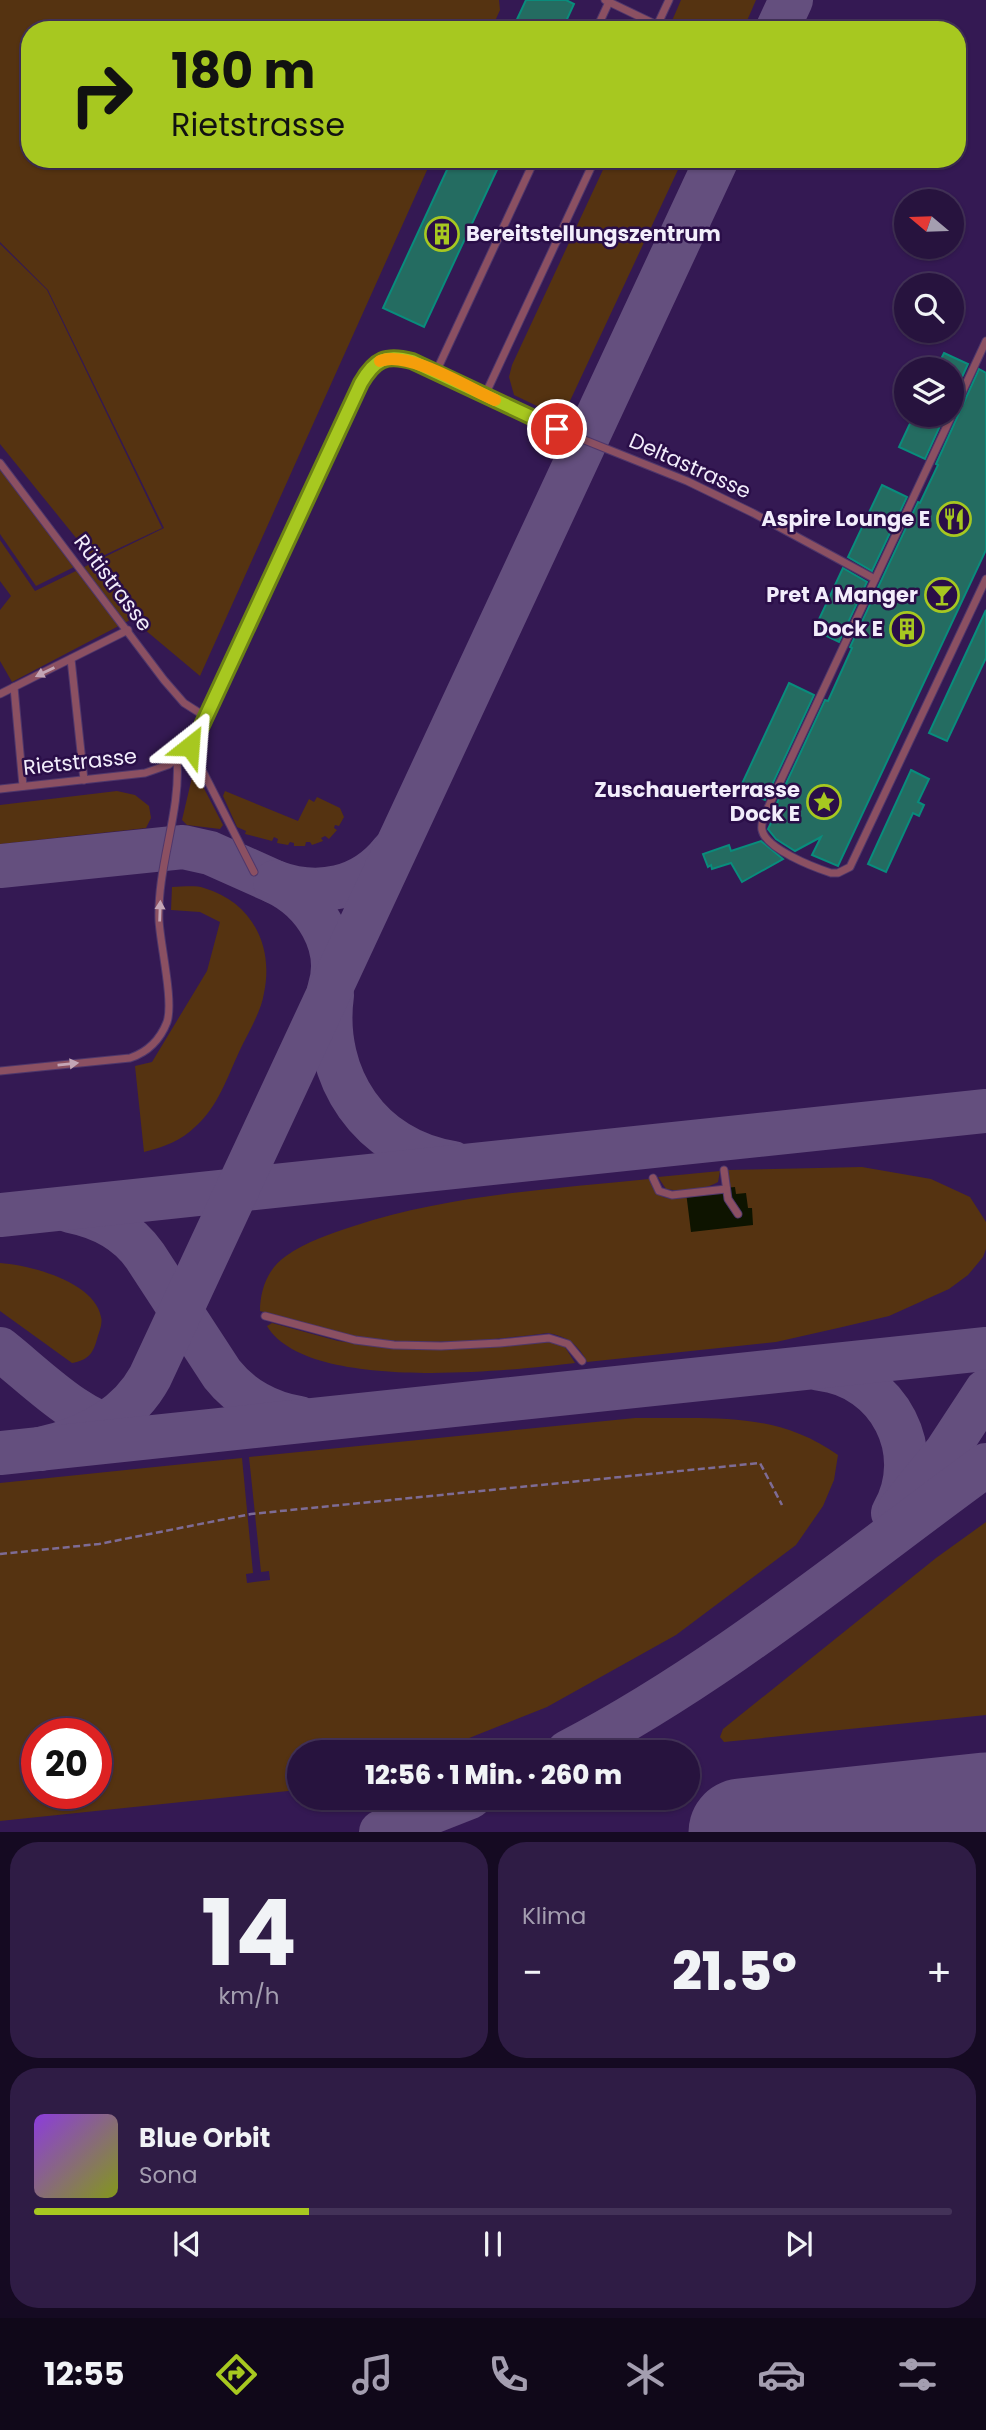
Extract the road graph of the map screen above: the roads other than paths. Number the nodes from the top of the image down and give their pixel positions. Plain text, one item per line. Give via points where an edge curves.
1 (669, 0) edge
2 (607, 1) edge
3 (599, 21) edge
4 (645, 21) edge
5 (659, 21) edge
6 (531, 168) edge
7 (590, 168) edge
8 (986, 341) edge
9 (436, 372) junction
10 (964, 388) edge
11 (485, 396) junction
12 (946, 427) edge
13 (0, 463) edge
14 (875, 579) junction
15 (986, 579) edge
16 (128, 630) junction
17 (71, 659) junction
18 (14, 687) junction
19 (0, 694) edge
20 (206, 717) junction
21 (190, 746) junction
22 (177, 759) junction
23 (83, 780) junction
24 (23, 786) junction
25 (0, 789) edge
26 (254, 872) dead end
27 (0, 1071) edge
28 (724, 1170) dead end
29 (653, 1178) dead end
30 (726, 1189) junction
31 (738, 1214) dead end
32 (265, 1317) dead end
33 (582, 1361) dead end

1 - 5 lane
2 - 3 lane
2 - 4 lane
6 - 9 lane
7 - 11 lane
8 - 10 lane
9 - 11 lane, Rietstrasse
9 - 20 lane, Rietstrasse via 391,358 367,373
11 - 14 lane, Deltastrasse via 687,481
12 - 14 lane
13 - 16 lane, Rütistrasse
14 - 15 lane via 761,828 776,848 831,873 850,867 857,856
16 - 17 lane
16 - 20 lane, Rütistrasse via 184,703
17 -> 18 lane
17 - 23 lane
18 - 19 lane
18 - 24 lane
20 - 21 lane, Rietstrasse
21 - 22 lane, Rietstrasse
21 - 26 lane
22 - 23 lane, Rietstrasse via 145,773
27 -> 22 lane via 130,1058 158,1038 169,1007 159,905 179,783
23 - 24 lane, Rietstrasse
24 - 25 lane, Rietstrasse
28 - 30 lane
29 - 30 lane via 659,1191 672,1195
30 - 31 lane
32 - 33 lane via 394,1345 550,1338 568,1344

